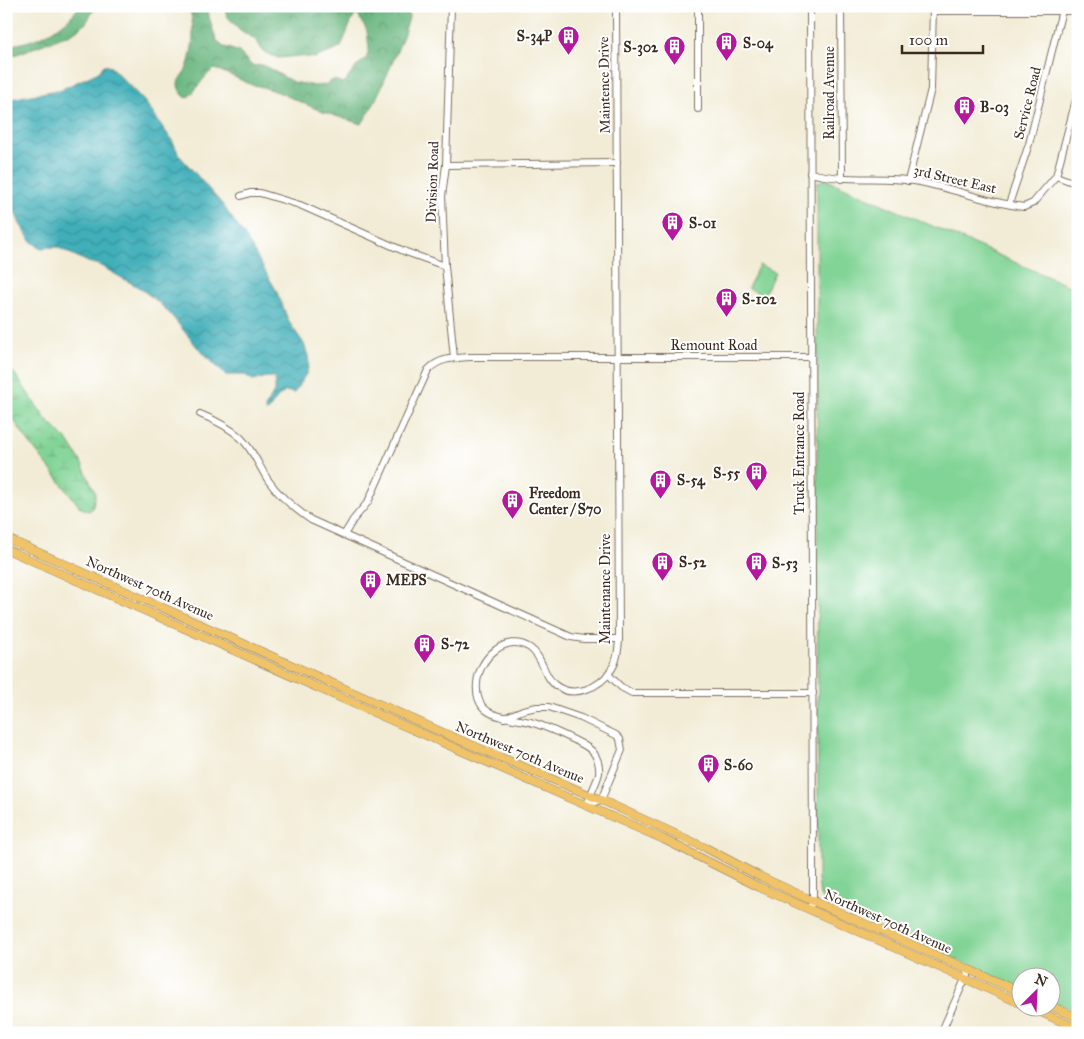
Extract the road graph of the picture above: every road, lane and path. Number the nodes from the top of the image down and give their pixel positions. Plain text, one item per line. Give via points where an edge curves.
1 (451, 6) edge
2 (616, 6) edge
3 (698, 6) edge
4 (810, 6) edge
5 (841, 6) edge
6 (933, 8) edge
7 (1062, 8) edge
8 (1078, 11) edge
9 (1078, 92) edge
10 (698, 109) dead end
11 (617, 163) junction
12 (446, 165) junction
13 (810, 174) junction
14 (1056, 176) junction
15 (842, 179) junction
16 (908, 181) junction
17 (1078, 184) edge
18 (241, 196) dead end
19 (1009, 204) junction
20 (446, 266) junction
21 (617, 357) junction
22 (811, 357) junction
23 (454, 358) junction
24 (200, 414) dead end
25 (344, 535) junction
26 (6, 538) edge
27 (6, 549) edge
28 (619, 639) junction
29 (608, 674) junction
30 (813, 693) junction
31 (503, 718) junction
32 (590, 796) junction
33 (601, 800) junction
34 (586, 804) junction
35 (813, 900) junction
36 (809, 909) junction
37 (969, 970) junction
38 (965, 978) junction
39 (1012, 989) edge
40 (1012, 999) edge
41 (1062, 1011) edge
42 (1050, 1016) edge
43 (1078, 1018) edge
44 (1078, 1028) edge
45 (941, 1033) edge

1 - 12 street, Division Road
2 - 11 street, Maintence Drive
3 - 10 street
4 - 13 street, Truck Entrance Road
5 - 15 street, Railroad Avenue
6 - 7 street
6 - 16 street via 931,89
7 - 8 street
7 - 19 street, Service Road via 1029,144
9 - 14 street
11 - 12 street
11 - 21 street, Maintenance Drive
12 - 20 street, Division Road via 442,196
13 - 15 street, 3rd Street East
13 - 22 street, Truck Entrance Road
14 - 17 street
14 - 19 street, 3rd Street East via 1033,204 1024,207
15 - 16 street, 3rd Street East
16 - 19 street, 3rd Street East
18 - 20 street via 260,194 300,205 406,252
20 - 23 street, Division Road
21 - 22 street, Remount Road
21 - 23 street, Remount Road
21 - 28 street, Maintenance Drive
22 - 30 street, Truck Entrance Road
23 - 25 street via 441,360 428,370 368,502
24 - 25 street via 241,438 274,488 296,509 311,520
25 - 28 street via 571,637
26 - 32 main road, Northwest 70th Avenue
27 - 34 main road, Northwest 70th Avenue
28 - 29 street, Maintenance Drive via 617,655
29 - 30 street via 620,687 632,693
29 - 31 street via 588,689 567,691 549,678 532,649 508,644 486,658 477,684 481,705 492,715
30 - 35 street, Truck Entrance Road
31 - 32 street via 538,724 592,751 599,772
31 - 33 street via 524,710 549,707 616,735 622,750
32 - 33 main road, Northwest 70th Avenue
32 - 34 street
33 - 34 street
33 - 35 main road, Northwest 70th Avenue
34 - 36 main road, Northwest 70th Avenue
35 - 36 street
35 - 37 main road, Northwest 70th Avenue
36 - 38 main road, Northwest 70th Avenue
37 - 38 street
37 - 39 main road, Northwest 70th Avenue
38 - 40 main road, Northwest 70th Avenue
38 - 45 street
41 - 43 main road
42 - 44 main road

